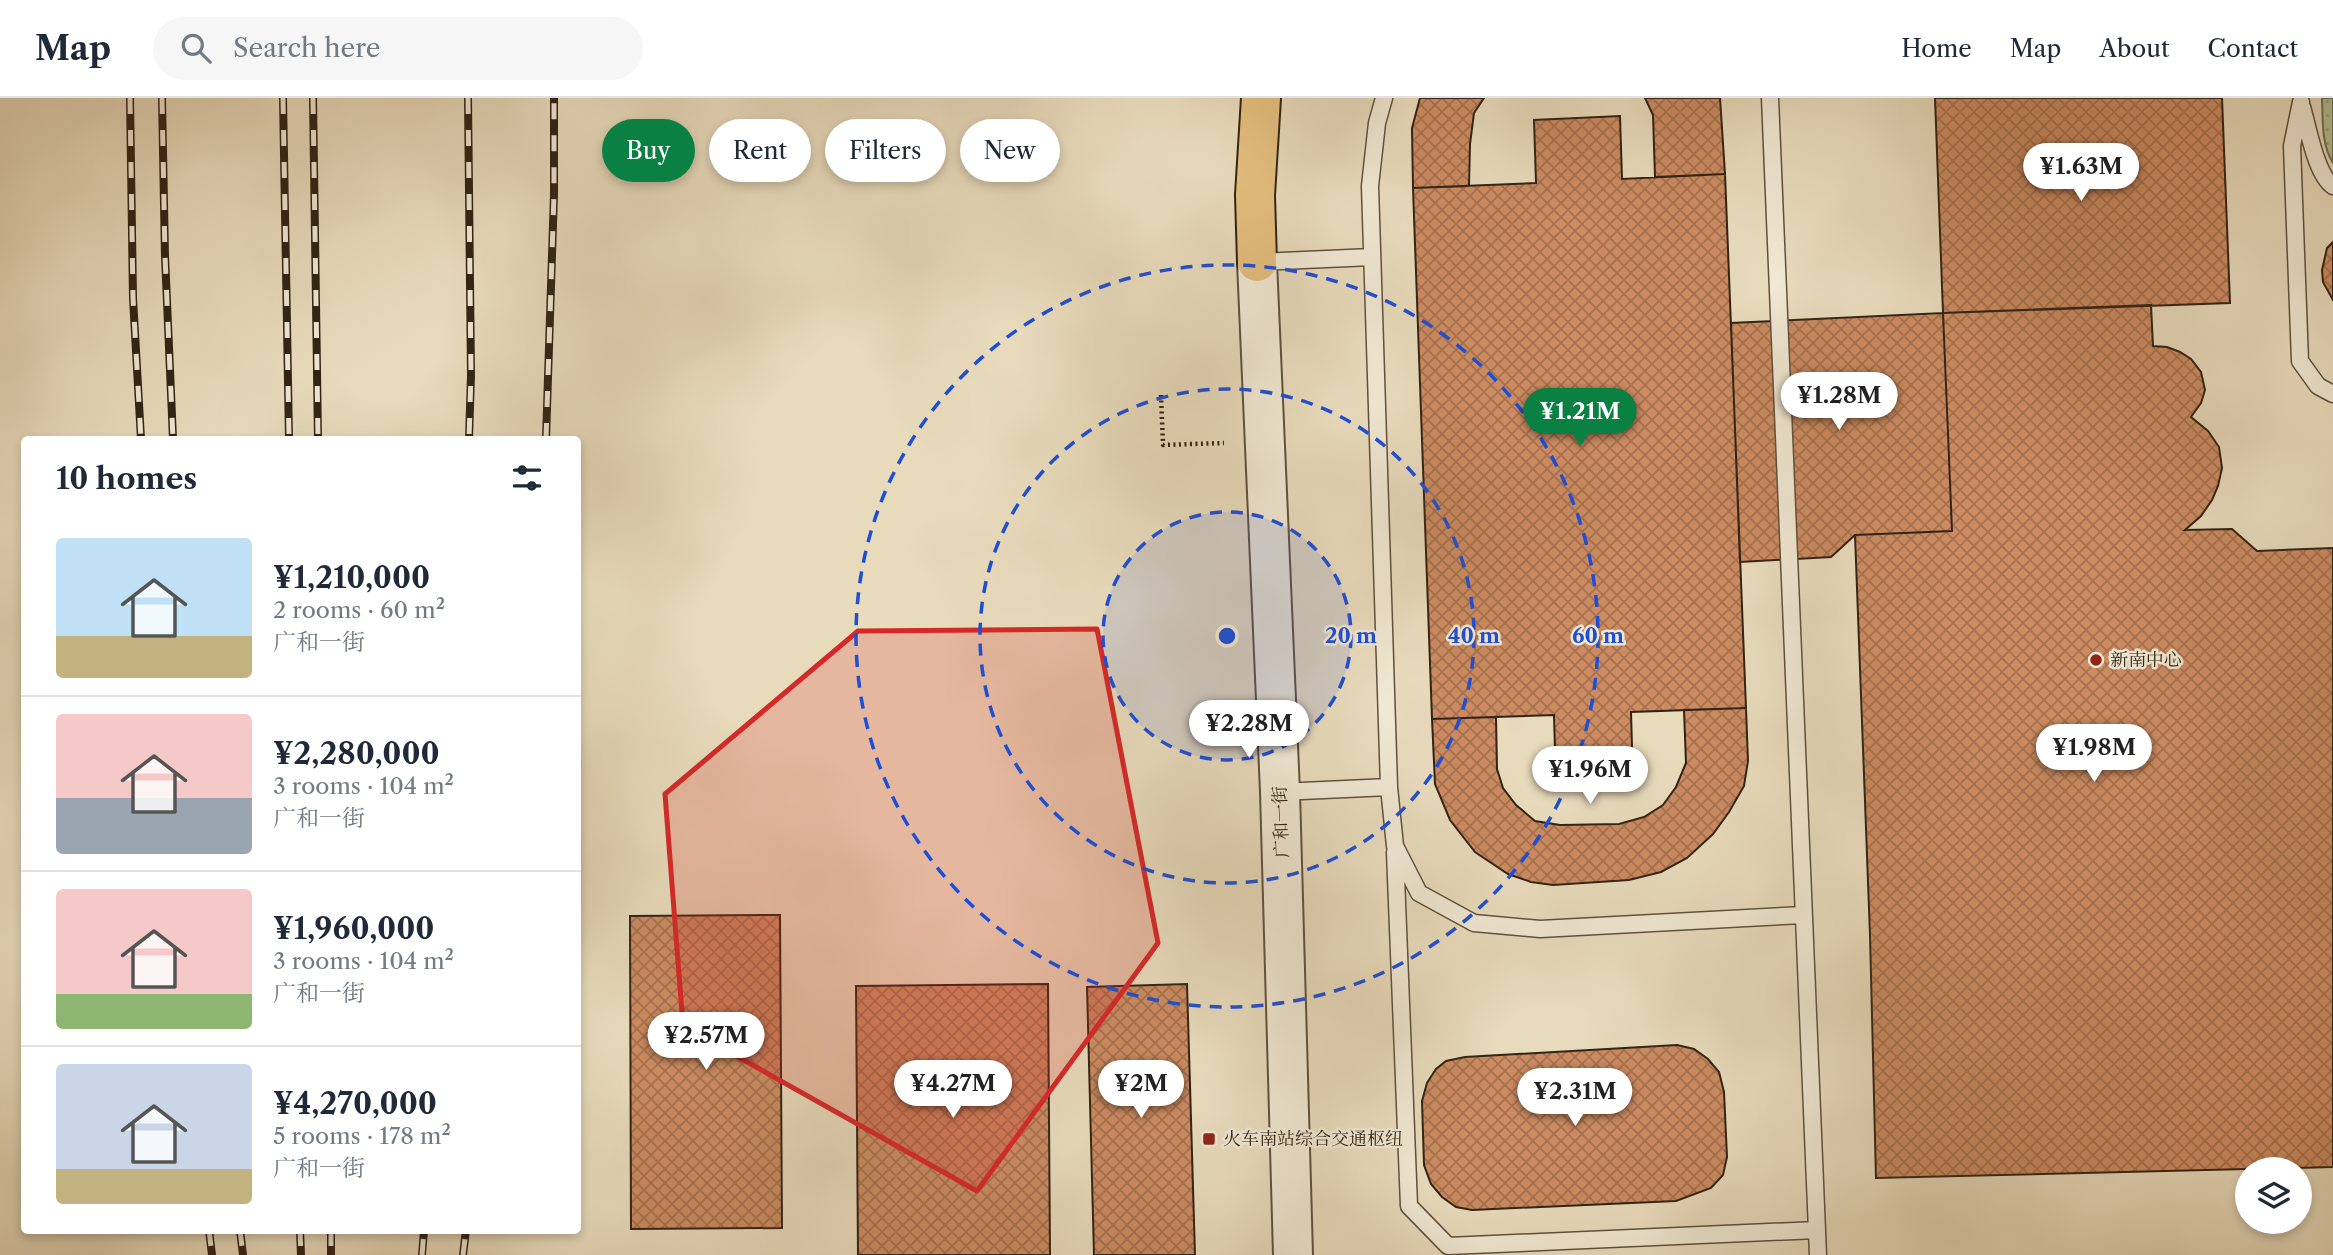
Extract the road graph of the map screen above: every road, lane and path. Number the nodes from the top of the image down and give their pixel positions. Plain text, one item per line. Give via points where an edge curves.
1 (1261, 98) edge
2 (1384, 98) edge
3 (1770, 98) edge
4 (2301, 100) edge
5 (2333, 186) edge
6 (1372, 257) junction
7 (1257, 262) junction
8 (2333, 394) edge
9 (1161, 395) dead end
10 (1265, 441) junction
11 (1389, 787) junction
12 (1280, 792) junction
13 (1395, 846) junction
14 (1802, 915) junction
15 (1817, 1230) junction
16 (1293, 1255) edge
17 (1818, 1255) edge

1 - 7 main road via 1255,195
2 - 6 lane via 1370,186
3 - 14 lane
4 - 5 lane via 2315,153
4 - 8 lane via 2292,146 2300,361 2318,386
6 - 7 lane
6 - 11 lane
7 - 10 street, 广和一街
9 - 10 path via 1163,445
10 - 12 street, 广和一街
11 - 12 lane
11 - 13 lane
12 - 16 street, 广和一街
13 - 14 lane via 1419,893 1474,923 1540,929
13 - 15 lane via 1409,1206 1448,1246
14 - 15 lane
15 - 17 lane

